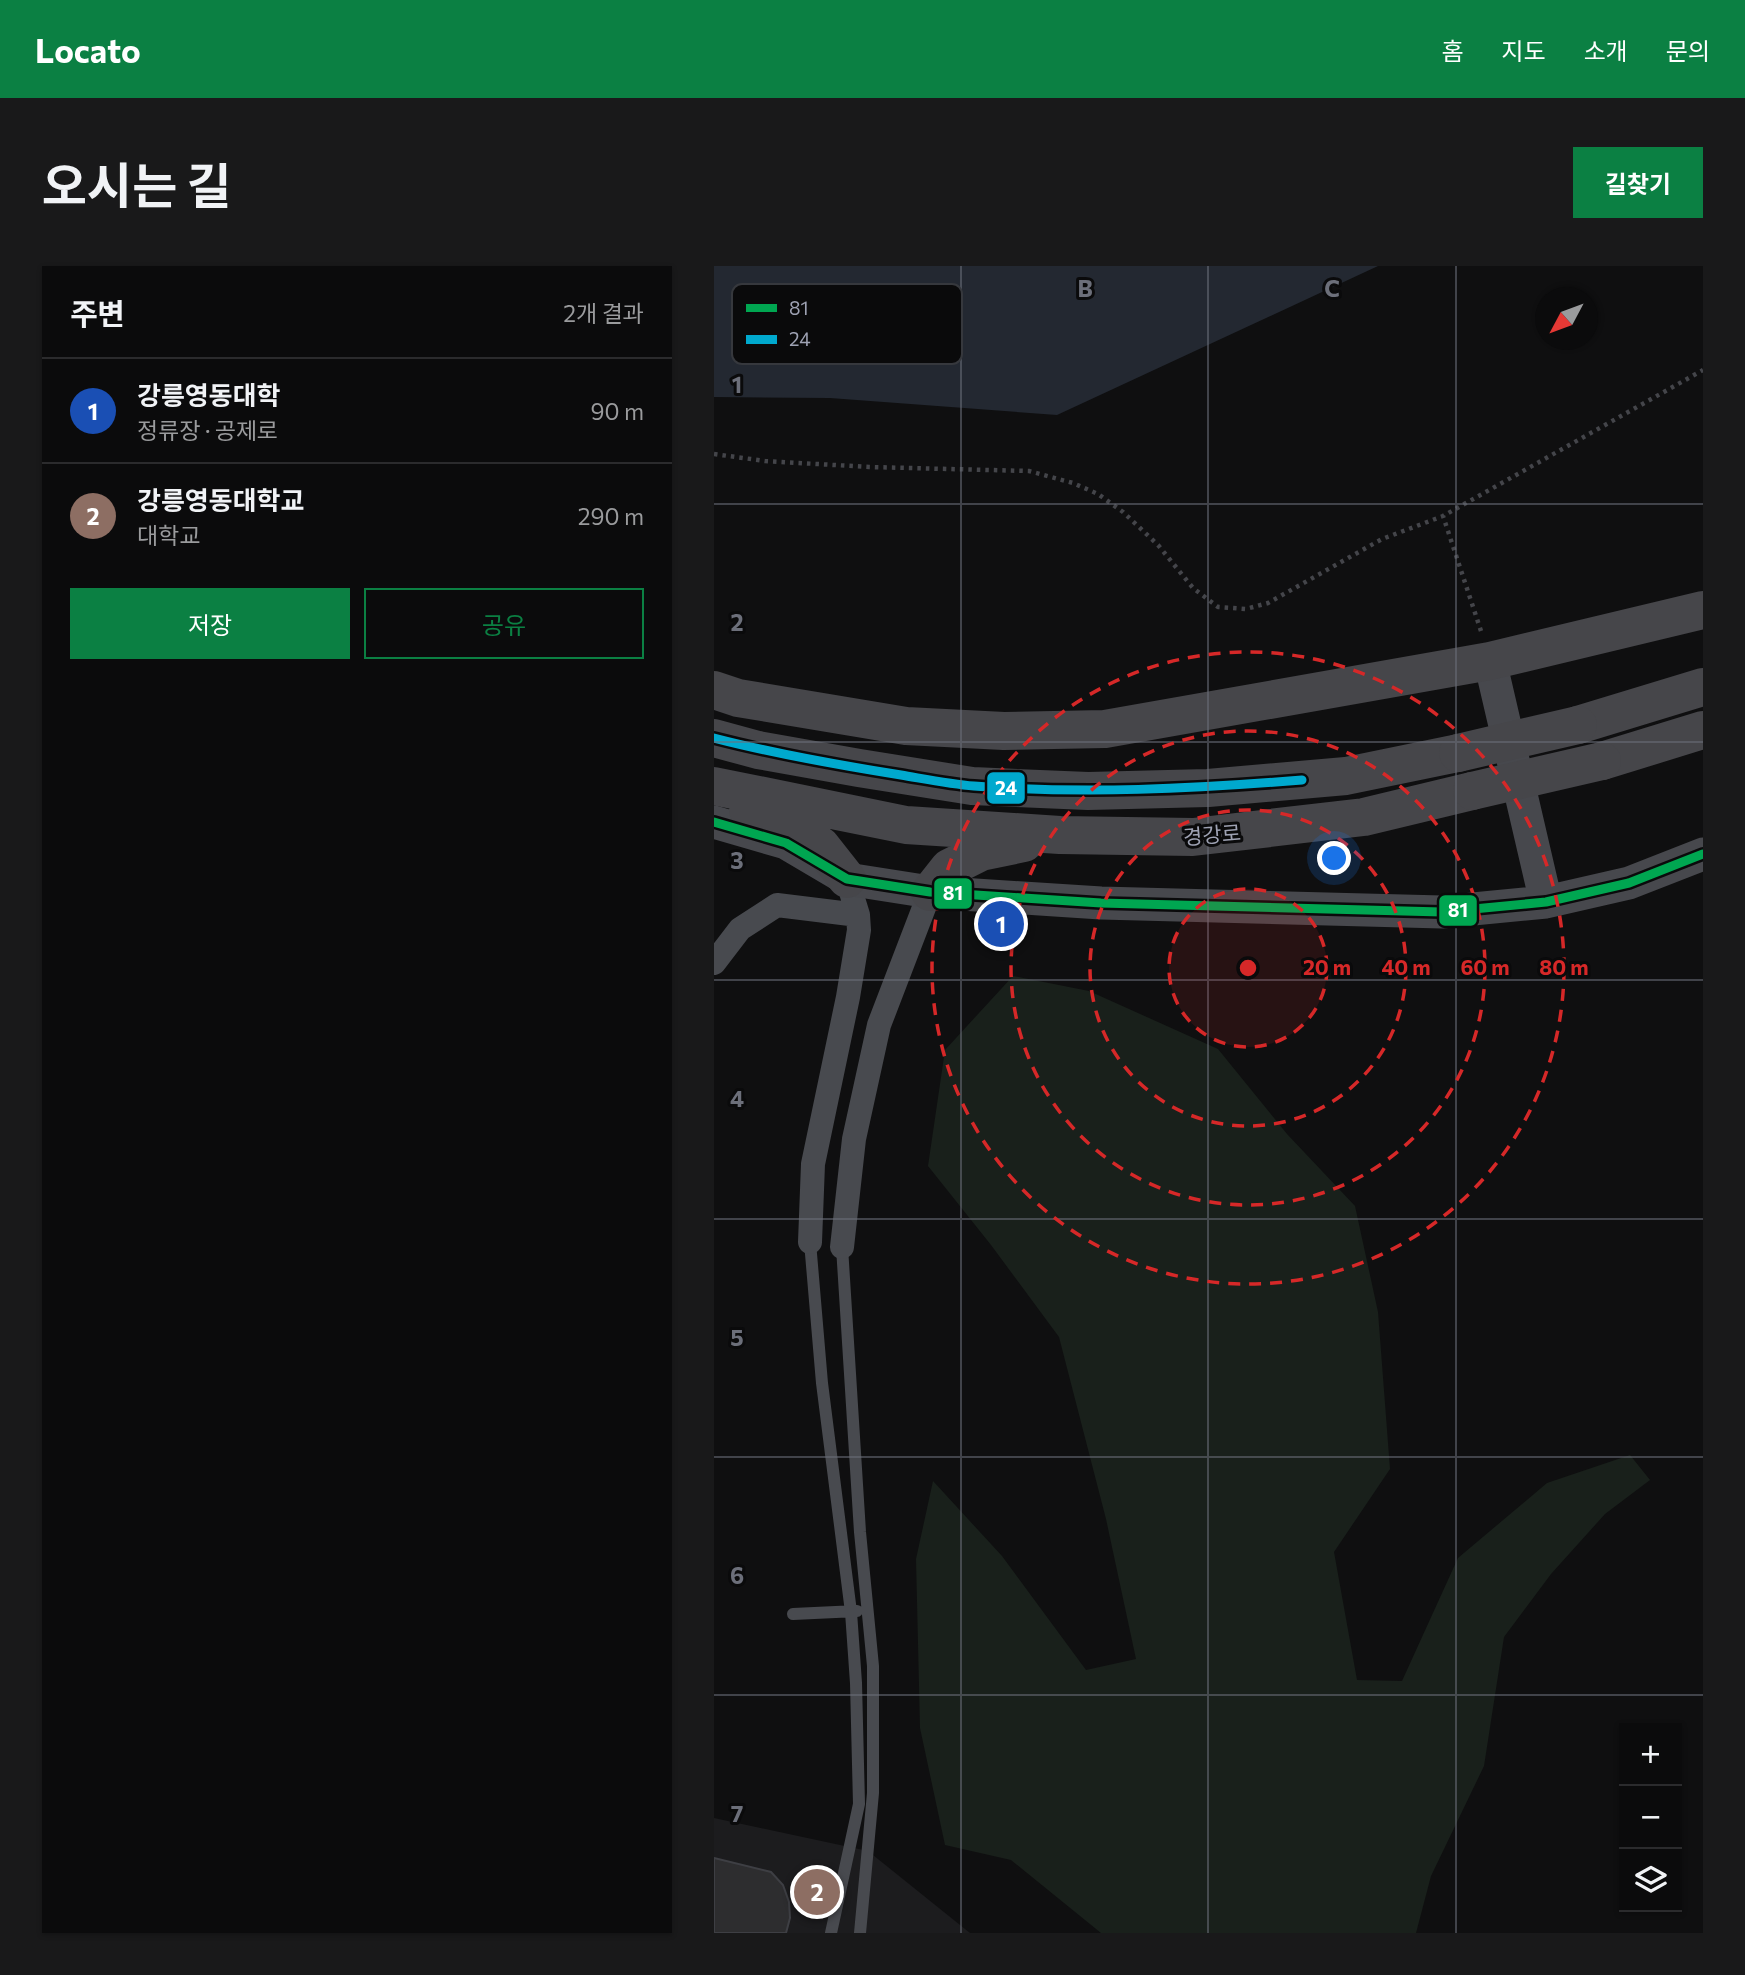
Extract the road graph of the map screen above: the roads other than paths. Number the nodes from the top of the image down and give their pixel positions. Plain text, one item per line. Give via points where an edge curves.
1 (1703, 610) edge
2 (1490, 661) junction
3 (1703, 687) edge
4 (714, 690) edge
5 (1703, 730) edge
6 (714, 738) edge
7 (714, 786) edge
8 (714, 794) edge
9 (714, 822) edge
10 (1060, 835) junction
11 (1703, 854) edge
12 (846, 879) junction
13 (930, 892) junction
14 (1546, 902) junction
15 (858, 915) junction
16 (714, 963) edge
17 (810, 1242) joint
18 (842, 1247) joint
19 (868, 1610) junction
20 (851, 1612) junction
21 (793, 1614) dead end
22 (831, 1933) edge
23 (860, 1933) edge

1 - 2 highway
2 - 4 highway via 1105,729 1004,731 905,726
2 - 14 street
3 - 6 highway, bridge via 1578,725 1346,776 1208,788 972,786 758,750
5 - 10 highway, 경강로, bridge via 1602,761 1364,817 1193,837
7 - 10 highway, 경강로 via 906,825
8 - 12 highway via 790,825 821,846
9 - 12 street via 786,843
10 - 13 highway via 981,852 949,868
11 - 14 street via 1629,883
12 - 13 street
12 - 15 street
13 - 14 street via 1101,903 1442,912
13 - 18 street via 879,1025 855,1139
15 - 16 street via 776,905 740,929
15 - 17 street via 848,997 813,1164
17 - 20 lane
18 - 19 lane
19 - 20 lane
19 - 23 lane via 873,1793
20 - 21 lane
20 - 22 lane via 859,1804

